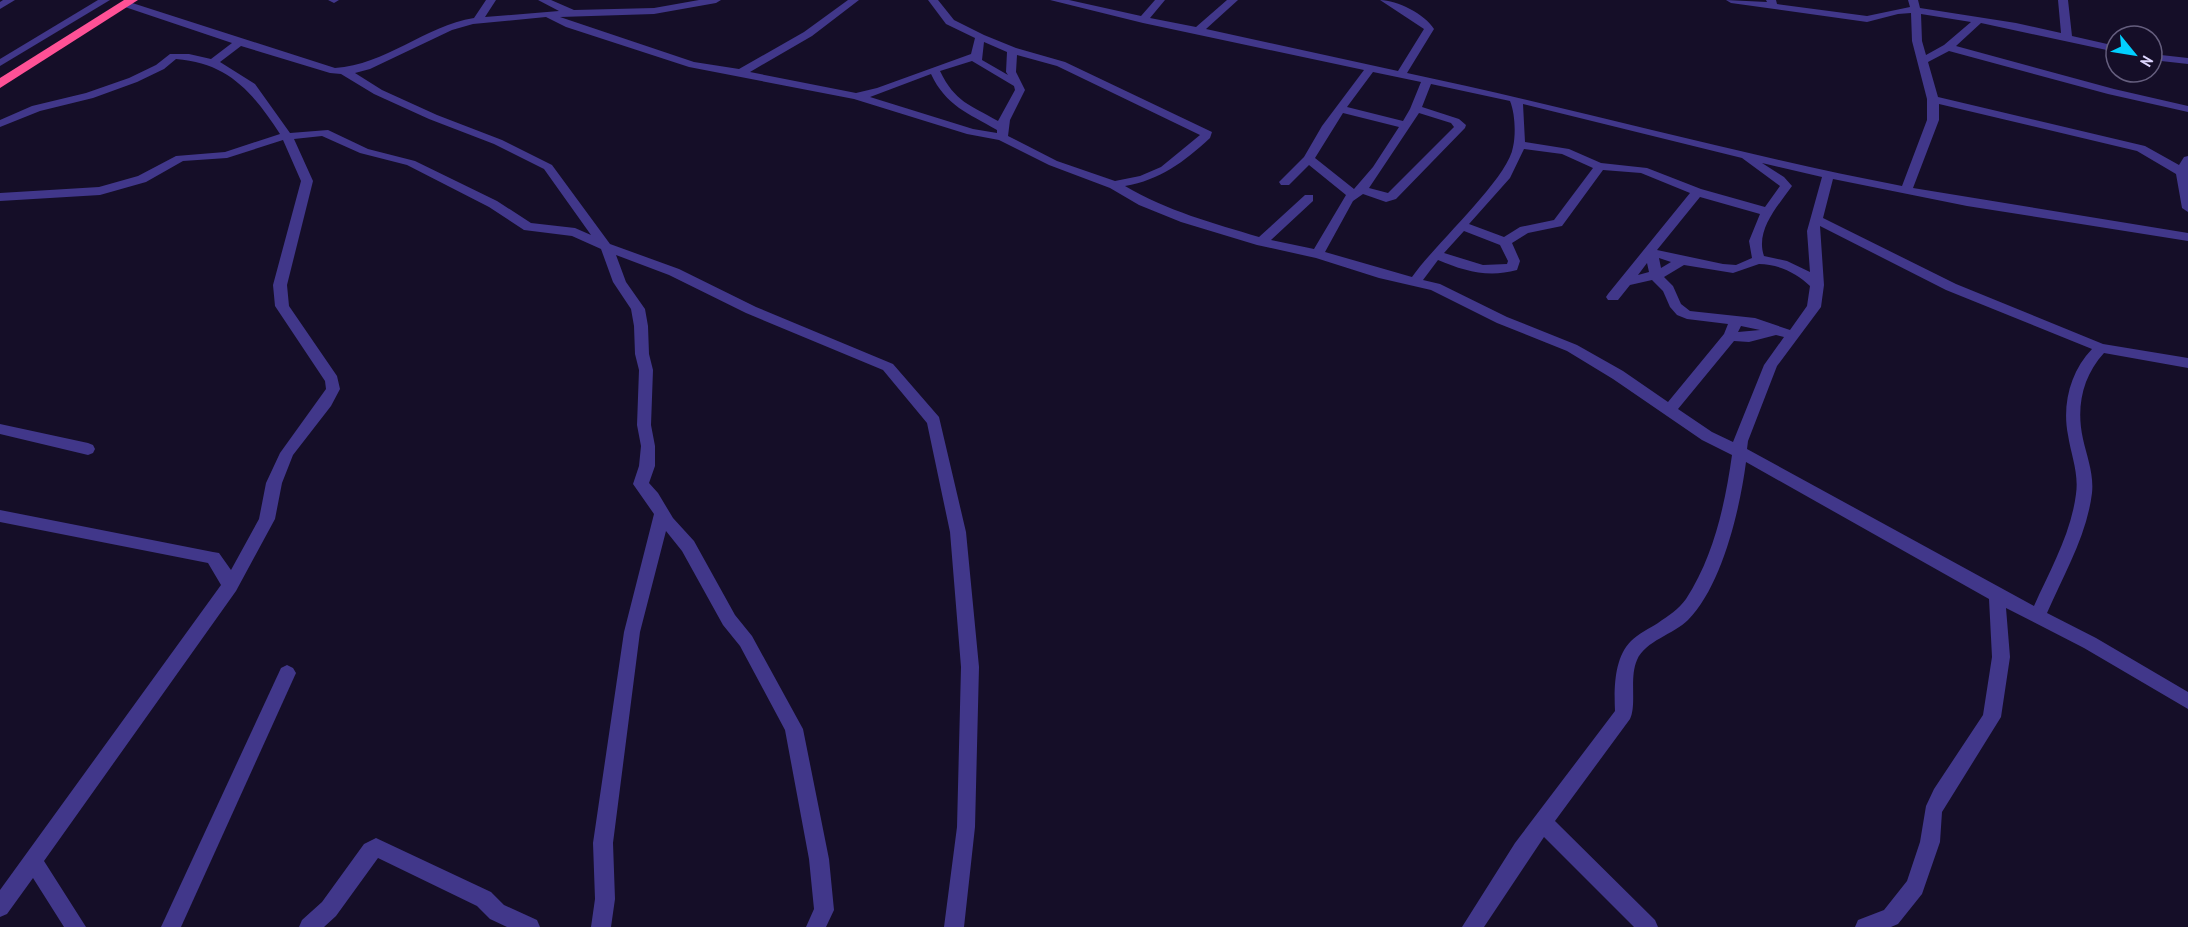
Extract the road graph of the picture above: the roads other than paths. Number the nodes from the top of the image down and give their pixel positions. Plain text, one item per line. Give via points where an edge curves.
1 (10, 0) edge
2 (105, 0) edge
3 (490, 0) edge
4 (543, 0) edge
5 (716, 0) edge
6 (854, 0) edge
7 (933, 0) edge
8 (1055, 0) edge
9 (1160, 0) edge
10 (1233, 0) edge
11 (1385, 0) edge
12 (1731, 0) edge
13 (2063, 0) edge
14 (125, 1) edge
15 (1071, 2) edge
16 (1772, 3) edge
17 (1914, 5) edge
18 (0, 6) edge
19 (573, 13) junction
20 (548, 15) junction
21 (478, 20) junction
22 (1143, 20) junction
23 (1979, 20) junction
24 (1198, 31) junction
25 (980, 37) junction
26 (2067, 37) junction
27 (240, 42) junction
28 (2104, 46) edge
29 (1948, 47) junction
30 (1012, 50) junction
31 (976, 56) junction
32 (2164, 58) edge
33 (1922, 61) junction
34 (2188, 61) edge
35 (0, 63) edge
36 (213, 63) junction
37 (1371, 67) junction
38 (344, 71) junction
39 (935, 71) junction
40 (740, 73) junction
41 (0, 74) edge
42 (1401, 74) junction
43 (1427, 80) junction
44 (0, 84) edge
45 (1018, 84) junction
46 (1349, 95) junction
47 (858, 97) junction
48 (1515, 99) junction
49 (1933, 99) junction
50 (1340, 109) junction
51 (1416, 109) junction
52 (2188, 109) edge
53 (1364, 115) junction
54 (0, 124) edge
55 (1406, 125) junction
56 (1519, 131) junction
57 (1003, 133) junction
58 (288, 136) junction
59 (1519, 145) junction
60 (1541, 147) junction
61 (1741, 154) junction
62 (1309, 159) junction
63 (2188, 159) edge
64 (1600, 166) junction
65 (2182, 172) junction
66 (1828, 175) junction
67 (1285, 182) dead end
68 (1114, 185) junction
69 (1906, 190) junction
70 (1358, 192) junction
71 (1697, 192) junction
72 (0, 197) edge
73 (1309, 198) dead end
74 (2188, 208) edge
75 (1767, 212) junction
76 (1817, 220) junction
77 (1463, 226) junction
78 (2188, 237) edge
79 (1261, 242) junction
80 (1505, 242) junction
81 (606, 247) junction
82 (1650, 252) junction
83 (1318, 254) junction
84 (1436, 255) junction
85 (1682, 260) junction
86 (1759, 260) junction
87 (1656, 276) junction
88 (1627, 280) junction
89 (1416, 281) junction
90 (1817, 285) junction
91 (1613, 297) dead end
92 (1736, 321) junction
93 (1785, 332) junction
94 (1730, 336) junction
95 (2101, 348) junction
96 (2188, 363) edge
97 (1669, 411) junction
98 (0, 429) edge
99 (88, 448) dead end
100 (1740, 452) junction
101 (662, 514) junction
102 (0, 516) edge
103 (230, 586) junction
104 (1997, 595) junction
105 (2038, 615) junction
106 (287, 673) dead end
107 (2188, 701) edge
108 (1543, 823) junction
109 (33, 861) junction
110 (0, 907) edge
111 (76, 927) edge
112 (171, 927) edge
113 (309, 927) edge
114 (530, 927) edge
115 (602, 927) edge
116 (816, 927) edge
117 (954, 927) edge
118 (1472, 927) edge
119 (1648, 927) edge
120 (1865, 927) edge

1 - 18 street
2 - 35 street
3 - 21 street
4 - 19 street
5 - 19 street via 654,11
6 - 40 street via 808,34
7 - 25 street via 950,22
8 - 15 street
9 - 22 street
10 - 24 street
11 - 42 street via 1429,29
12 - 16 street
13 - 26 street
14 - 27 street
14 - 41 highway
14 - 44 highway
15 - 22 street
16 - 17 street via 1867,19
17 - 23 street
17 - 33 street
19 - 20 street
20 - 21 street
20 - 40 street via 693,65
21 - 38 street via 448,28 366,67
22 - 24 street
23 - 26 street
23 - 29 street
24 - 37 street
25 - 30 street
25 - 31 street
26 - 28 street
27 - 36 street
27 - 38 street
29 - 33 street
29 - 52 street
30 - 45 street via 1011,72
30 - 68 street via 1061,64 1206,132 1166,171
31 - 39 street
31 - 45 street via 983,66
32 - 34 street
33 - 49 street
36 - 54 street via 174,56 133,80 89,96 36,108
36 - 58 street via 251,86
37 - 42 street
37 - 46 street
38 - 81 street via 378,92 548,167
39 - 47 street
39 - 57 street via 952,99
40 - 47 street
42 - 43 street
43 - 48 street
43 - 51 street
45 - 57 street via 1020,90 1004,120
46 - 50 street
46 - 53 street via 1360,103
47 - 57 street via 971,132
48 - 56 street
48 - 61 street
49 - 65 street via 2141,148
49 - 69 street via 1933,120
50 - 53 street
50 - 62 street
51 - 55 street
51 - 70 street via 1455,121 1459,129 1392,196
53 - 55 street
55 - 70 street
56 - 59 street
56 - 60 street
57 - 68 street via 1053,163
58 - 72 street via 227,155 180,158 142,179 109,189
58 - 81 street via 324,132 364,152 411,163 493,204 528,227 575,232
58 - 103 street via 307,181 280,285 282,306 332,380 333,389 287,453 274,483 267,519
59 - 60 street
59 - 77 street via 1506,176
60 - 64 street via 1565,151
61 - 66 street
61 - 75 street via 1786,186
62 - 67 street
62 - 70 street
63 - 65 street
64 - 71 street via 1643,170
64 - 80 street via 1558,223 1524,230
65 - 74 street
66 - 69 street
66 - 76 street
68 - 79 street via 1169,213
69 - 78 street
70 - 83 street via 1348,199
71 - 75 street
71 - 82 street
73 - 79 street
75 - 86 street via 1755,238
76 - 90 street via 1813,231
76 - 95 street via 1951,287
77 - 80 street
77 - 84 street
79 - 83 street
80 - 84 street via 1514,261 1512,267 1499,272
81 - 101 street via 620,282 638,309 646,370 644,425 648,446 641,484
81 - 117 street via 674,272 751,310 888,367 934,421 958,532 970,667 966,827
82 - 85 street
82 - 87 street via 1656,262
82 - 88 street
83 - 89 street
84 - 89 street
85 - 86 street via 1736,270
85 - 87 street
86 - 90 street via 1791,267
87 - 88 street
87 - 92 street via 1669,290 1680,312
88 - 91 street
89 - 97 street via 1572,348
90 - 93 street via 1814,307 1805,322
92 - 93 street
92 - 94 street
93 - 94 street
93 - 100 street
94 - 97 street
95 - 96 street
95 - 105 street via 2086,363 2073,406 2076,438 2086,473 2080,514
97 - 100 street
98 - 99 street
100 - 104 street
100 - 108 street via 1737,481 1710,570 1680,617 1637,646 1629,658 1624,713
101 - 115 street via 632,632 603,843
101 - 116 street via 688,546 794,729 819,859 824,910
102 - 103 street via 213,558
103 - 109 street
104 - 105 street
104 - 120 street via 2001,657 1992,717 1933,812 1930,842 1915,887 1891,917
105 - 107 street
106 - 112 street
108 - 118 street
108 - 119 street
109 - 110 street
109 - 111 street
113 - 114 street via 329,909 376,847 484,899 497,912

